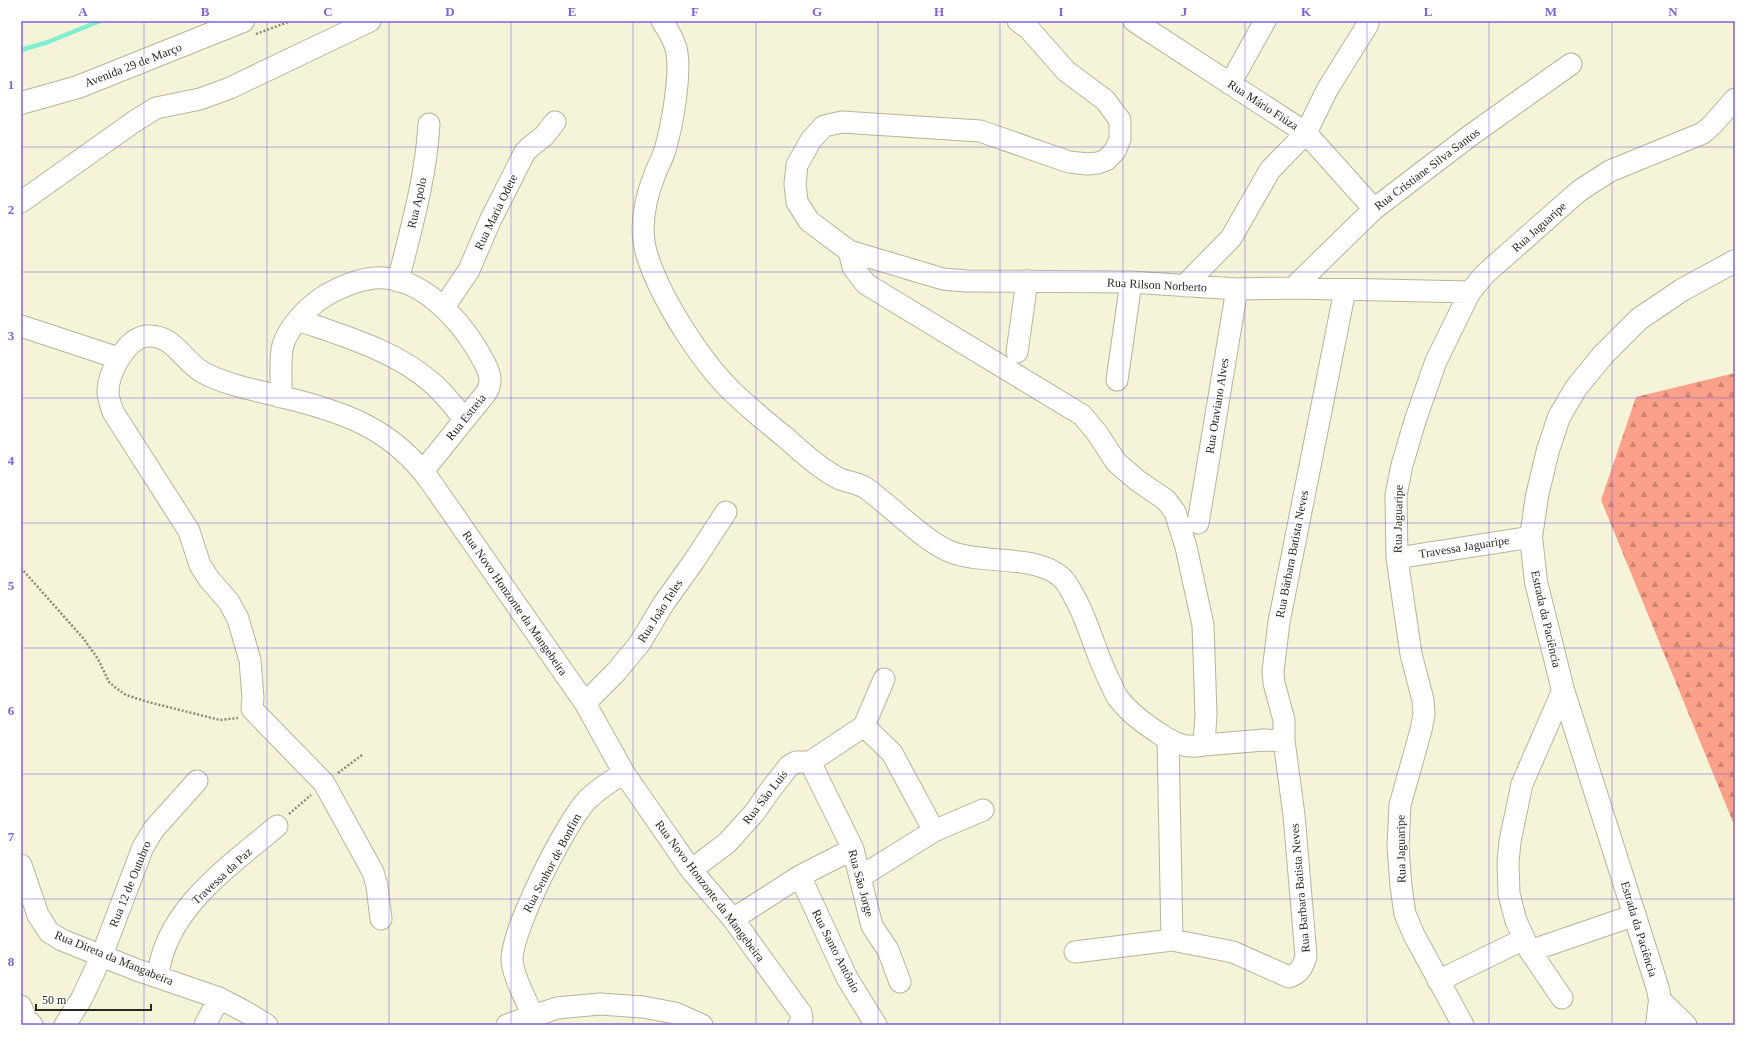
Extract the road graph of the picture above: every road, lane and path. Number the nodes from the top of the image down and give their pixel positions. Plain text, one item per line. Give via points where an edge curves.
1 (243, 21) edge
2 (370, 21) edge
3 (662, 21) edge
4 (1018, 21) edge
5 (1134, 21) edge
6 (1265, 21) edge
7 (1368, 24) dead end
8 (1571, 64) dead end
9 (1230, 84) junction
10 (1735, 99) edge
11 (21, 103) edge
12 (555, 122) dead end
13 (429, 124) dead end
14 (1306, 133) junction
15 (21, 202) edge
16 (1374, 209) junction
17 (849, 251) junction
18 (1735, 261) edge
19 (398, 281) junction
20 (1027, 281) junction
21 (1131, 282) junction
22 (1184, 286) junction
23 (1293, 288) junction
24 (1237, 289) junction
25 (1345, 290) junction
26 (1470, 292) junction
27 (444, 307) junction
28 (298, 320) junction
29 (21, 326) edge
30 (1017, 352) dead end
31 (118, 358) junction
32 (1117, 380) dead end
33 (281, 397) junction
34 (464, 419) junction
35 (423, 471) junction
36 (726, 512) dead end
37 (1198, 523) dead end
38 (1531, 537) junction
39 (1397, 558) junction
40 (21, 568) edge
41 (884, 679) dead end
42 (1563, 690) junction
43 (584, 703) junction
44 (252, 709) junction
45 (864, 726) junction
46 (1168, 740) junction
47 (1284, 741) junction
48 (1204, 746) junction
49 (810, 762) junction
50 (624, 773) junction
51 (197, 781) dead end
52 (983, 810) dead end
53 (277, 826) dead end
54 (934, 831) junction
55 (853, 848) junction
56 (21, 865) edge
57 (691, 870) junction
58 (800, 876) junction
59 (860, 877) junction
60 (1635, 915) junction
61 (733, 919) junction
62 (382, 920) dead end
63 (1172, 940) junction
64 (1527, 945) junction
65 (1075, 952) dead end
66 (102, 955) junction
67 (158, 976) junction
68 (1438, 981) junction
69 (900, 982) dead end
70 (219, 998) junction
71 (1562, 998) dead end
72 (1660, 1000) junction
73 (21, 1006) edge
74 (533, 1016) junction
75 (557, 1017) edge
76 (32, 1025) edge
77 (65, 1025) edge
78 (205, 1025) edge
79 (267, 1025) edge
80 (507, 1025) edge
81 (702, 1025) edge
82 (799, 1025) edge
83 (876, 1025) edge
84 (1463, 1025) edge
85 (1657, 1025) edge
86 (1686, 1025) edge

1 - 11 main road, Avenida 29 de Março via 78,87
2 - 15 street via 230,88 200,99 156,108
3 - 46 street via 672,36 678,64 672,119 664,153 646,200 644,238 647,255 684,330 737,397 808,457 839,478 864,487 934,542 949,551 968,557 1032,563 1061,577 1082,610 1103,669 1117,697 1143,723
4 - 17 street via 1029,29 1066,71 1105,100 1120,120 1120,139 1115,151 1106,160 1087,164 1069,162 980,131 842,122 824,126 811,140 797,165 797,202 809,221
5 - 9 street, Rua Mário Fiúza
6 - 9 street
7 - 14 street via 1327,90
8 - 16 street, Rua Cristiane Silva Santos via 1471,135
9 - 14 street, Rua Mário Fiúza
10 - 26 street, Rua Jaguaripe via 1703,133 1610,171 1579,191 1485,274
12 - 27 street, Rua Maria Odete via 544,136 525,152 490,221 469,270
13 - 19 street, Rua Apolo via 421,192
14 - 16 street, Rua Mário Fiúza
14 - 22 street via 1270,170 1231,238
16 - 23 street, Rua Cristiane Silva Santos
17 - 20 street, Rua Rilson Norberto via 943,279
17 - 48 street via 853,267 866,284 1082,415 1116,462 1166,500 1175,512 1186,548 1203,625 1206,714
18 - 38 main road, Estrada da Paciência via 1682,290 1638,319 1576,388 1559,417 1548,450
19 - 27 street, Rua Estreia via 420,291
19 - 28 street, Rua Estreia via 375,278 357,281 319,300
20 - 21 street, Rua Rilson Norberto
20 - 30 street
21 - 22 street, Rua Rilson Norberto
21 - 32 street
22 - 24 street, Rua Rilson Norberto
23 - 24 street, Rua Rilson Norberto
23 - 25 street, Rua Rilson Norberto
24 - 37 street, Rua Otaviano Alves
25 - 26 street, Rua Rilson Norberto
25 - 47 street, Rua Bárbara Batista Neves via 1279,622 1273,671 1284,720
26 - 39 street, Rua Jaguaripe via 1436,361 1402,464 1396,495
27 - 34 street, Rua Estreia via 460,323 489,371 489,388
28 - 33 street, Rua Estreia via 282,347
28 - 34 street via 378,349 401,361 443,392
29 - 31 street
31 - 33 street, Rua Novo Honzonte da Mangebeira via 133,341 147,336 159,338 171,343 204,373 242,388
31 - 44 street, Rua Novo Honzonte da Mangebeira via 109,379 108,393 113,412 189,531 200,565 229,602 238,619 250,660
33 - 35 street, Rua Novo Honzonte da Mangebeira via 353,418 370,426 406,453
34 - 35 street, Rua Estreia
35 - 43 street, Rua Novo Honzonte da Mangebeira
36 - 43 street, Rua João Teles via 640,643 616,672
38 - 39 street, Travessa Jaguaripe
38 - 42 main road, Estrada da Paciência via 1536,582
39 - 68 street, Rua Jaguaripe via 1411,654 1424,714 1422,730 1400,805 1398,847 1401,886 1405,914
40 - 44 path via 83,638 98,659 109,682 126,695 220,720 244,716
41 - 45 street
42 - 60 main road, Estrada da Paciência
42 - 64 street via 1522,784 1510,841 1509,894 1516,921
43 - 50 street, Rua Novo Honzonte da Mangebeira
44 - 62 street via 324,783 373,872
45 - 49 street, Rua São Luís
45 - 54 street via 892,754
46 - 48 street via 1180,746
46 - 63 street
47 - 48 street via 1264,740
47 - 63 street, Rua Barbara Batista Neves via 1295,831 1306,956 1304,966 1289,977 1233,952
49 - 55 street, Rua São Jorge
49 - 57 street, Rua São Luís via 796,762 789,766 755,812 727,843
50 - 57 street, Rua Novo Honzonte da Mangebeira
50 - 74 street, Rua Senhor de Bonfim via 587,801 572,820 532,897 513,946 512,961 515,972
51 - 66 street, Rua 12 de Outubro via 154,829 143,848
52 - 54 street
53 - 67 street, Travessa da Paz via 223,871 182,916 164,947 159,961
54 - 59 street
55 - 58 street
55 - 59 street, Rua São Jorge
56 - 66 street, Rua Direta da Mangabeira via 38,915 49,932 62,940
57 - 61 street, Rua Novo Honzonte da Mangebeira
58 - 61 street
58 - 83 street, Rua Santo Antônio via 847,978
59 - 69 street, Rua São Jorge via 872,926 888,950
60 - 64 street
60 - 72 main road, Estrada da Paciência
61 - 82 street, Rua Novo Honzonte da Mangebeira via 801,1013
63 - 65 street, Rua Barbara Batista Neves
64 - 68 street
64 - 71 street
66 - 67 street, Rua Direta da Mangabeira
66 - 77 street, Rua 12 de Outubro via 82,998
67 - 70 street, Rua Direta da Mangabeira
68 - 84 street, Rua Jaguaripe
70 - 78 street
70 - 79 street, Rua Direta da Mangabeira
72 - 85 main road, Estrada da Paciência
72 - 86 street
73 - 76 street
74 - 75 street
74 - 80 street
75 - 81 street via 600,1004 643,1007 675,1013

